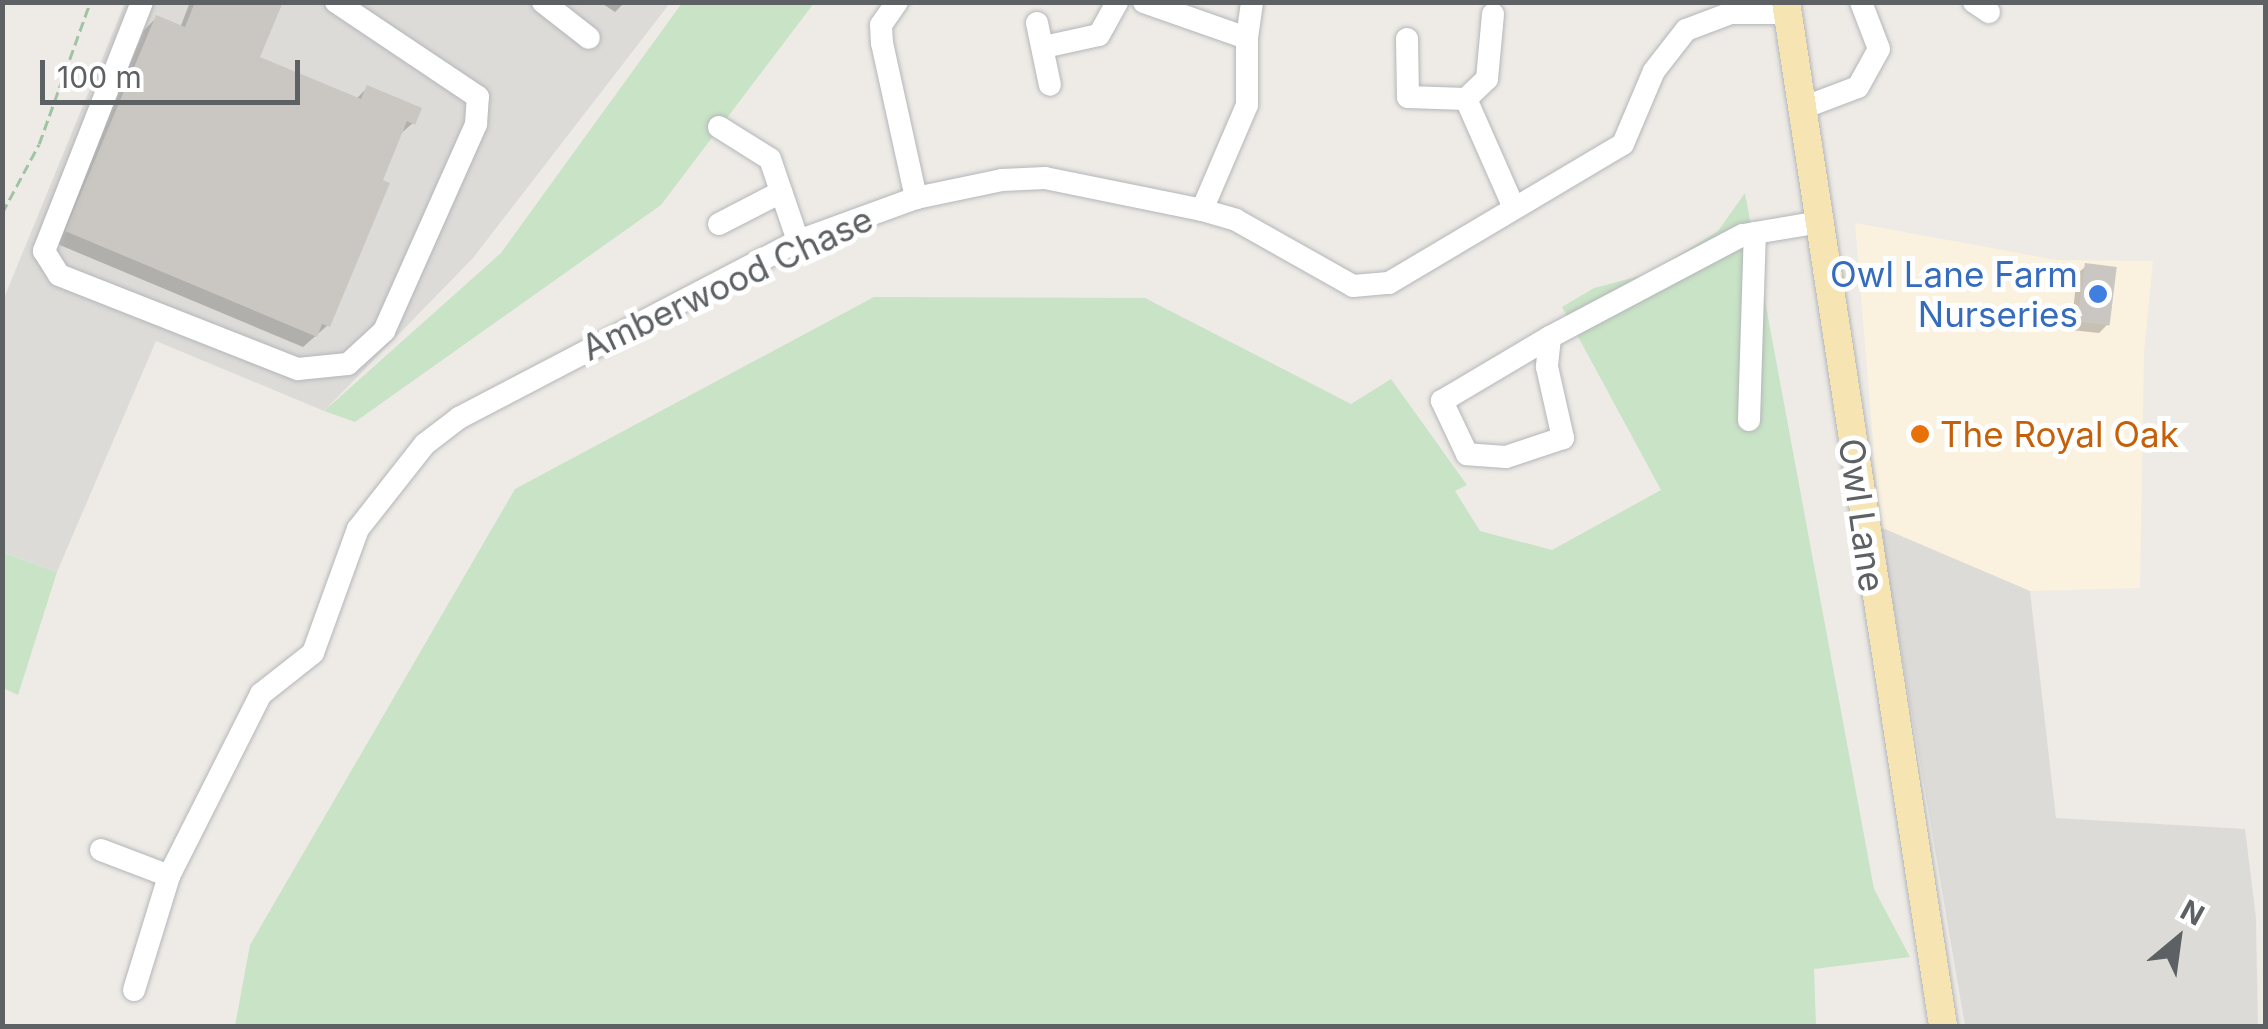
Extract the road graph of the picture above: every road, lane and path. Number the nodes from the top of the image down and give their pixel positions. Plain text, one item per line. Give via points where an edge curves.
1 (90, 2) edge
2 (142, 2) edge
3 (543, 2) edge
4 (896, 2) edge
5 (1117, 2) edge
6 (1144, 2) edge
7 (1252, 2) edge
8 (1861, 2) edge
9 (336, 3) edge
10 (1786, 8) edge
11 (1493, 14) dead end
12 (1036, 22) dead end
13 (589, 38) dead end
14 (1247, 38) junction
15 (1407, 39) dead end
16 (1044, 48) junction
17 (1050, 85) dead end
18 (1466, 99) junction
19 (1800, 109) junction
20 (719, 127) dead end
21 (782, 192) junction
22 (916, 198) junction
23 (1514, 208) junction
24 (1202, 210) junction
25 (2, 214) edge
26 (1815, 222) junction
27 (719, 224) dead end
28 (1755, 232) junction
29 (798, 241) junction
30 (1550, 337) junction
31 (1749, 420) dead end
32 (101, 850) dead end
33 (169, 876) junction
34 (134, 990) dead end
35 (1943, 1026) edge

1 - 25 path via 39,144
2 - 9 street via 44,251 59,275 298,370 348,364 384,331 476,124 478,97
3 - 13 street
4 - 22 street via 882,25 882,43
5 - 16 street via 1099,34
6 - 14 street
7 - 14 street
8 - 19 street via 1879,50 1858,88
10 - 19 main road, Owl Lane
10 - 23 street, Amberwood Chase via 1730,12 1686,30 1654,71 1623,144
11 - 18 street via 1487,78
12 - 16 street
14 - 24 street via 1247,105
15 - 18 street via 1408,98
16 - 17 street
18 - 23 street
19 - 26 main road, Owl Lane
20 - 21 street via 770,159
21 - 27 street
21 - 29 street
22 - 24 street, Amberwood Chase via 1045,178
22 - 29 street, Amberwood Chase
23 - 24 street, Amberwood Chase via 1370,288 1353,286 1236,220
26 - 28 street
26 - 35 main road, Owl Lane via 1835,304 1866,554
28 - 30 street
28 - 31 street
29 - 33 street, Amberwood Chase via 533,377 426,444 358,529 322,637 313,653 260,694
30 - 30 street via 1442,401 1466,454 1506,456 1563,438 1548,367
32 - 33 street
33 - 34 street, Amberwood Chase

